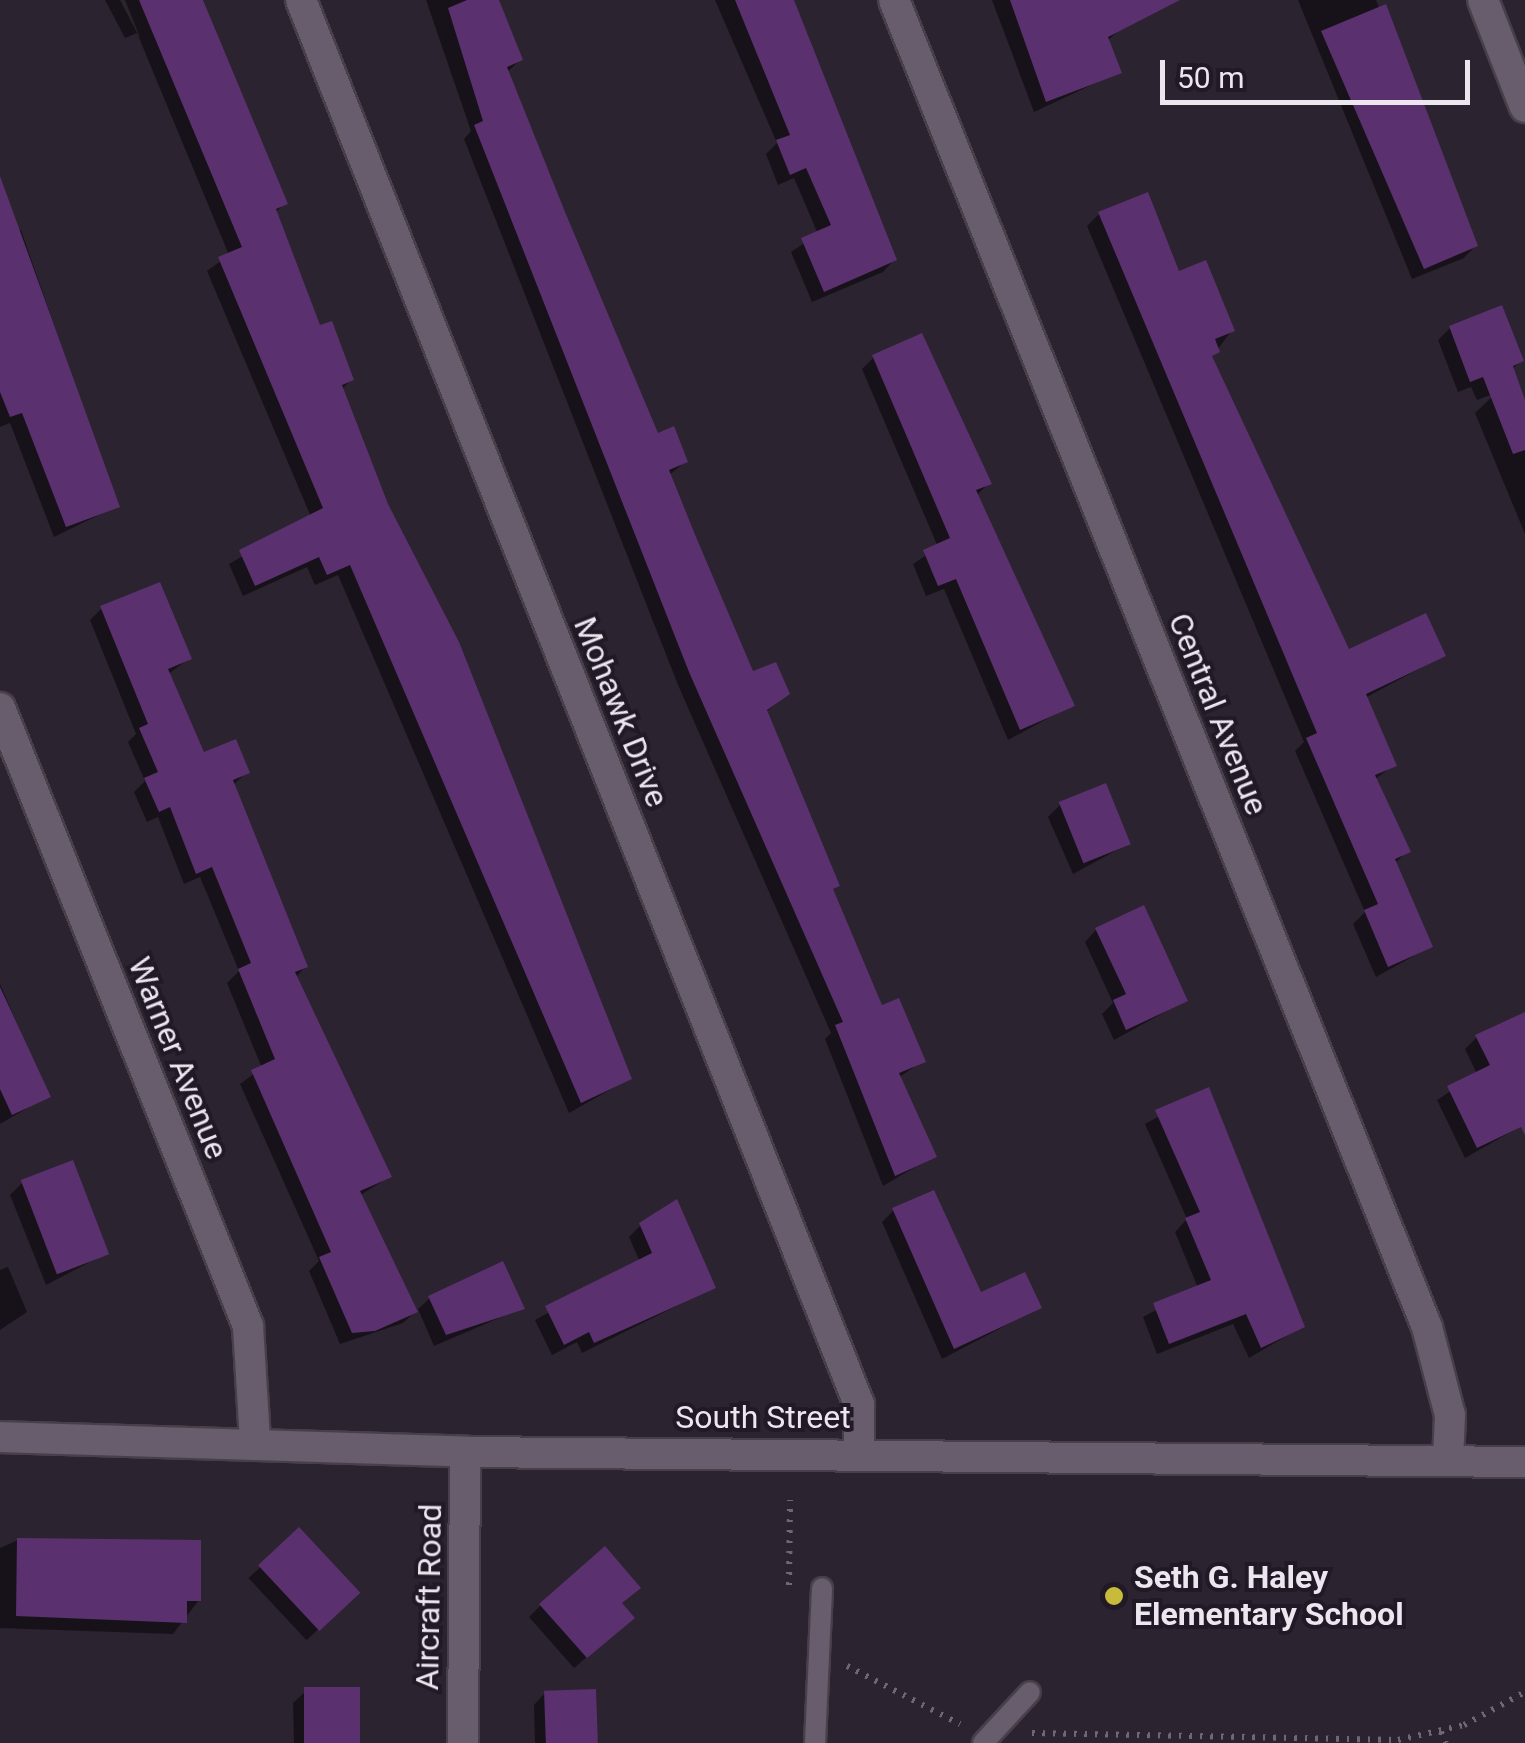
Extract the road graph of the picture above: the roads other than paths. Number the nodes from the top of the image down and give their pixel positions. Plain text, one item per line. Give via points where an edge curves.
1 (302, 0) edge
2 (894, 0) edge
3 (1483, 0) edge
4 (1525, 107) edge
5 (0, 708) edge
6 (0, 1438) edge
7 (256, 1442) junction
8 (465, 1452) junction
9 (859, 1452) junction
10 (1448, 1460) junction
11 (1525, 1462) edge
12 (822, 1588) dead end
13 (1030, 1692) dead end
14 (990, 1736) edge
15 (463, 1743) edge
16 (815, 1743) edge

1 - 9 street, Mohawk Drive via 859,1404
2 - 10 street, Central Avenue via 1427,1327 1450,1415
3 - 4 street
5 - 7 street, Warner Avenue via 248,1326
6 - 7 street, South Street
7 - 8 street, South Street
8 - 9 street, South Street
8 - 15 street, Aircraft Road
9 - 10 street, South Street
10 - 11 street, South Street
12 - 16 lane
13 - 14 lane

